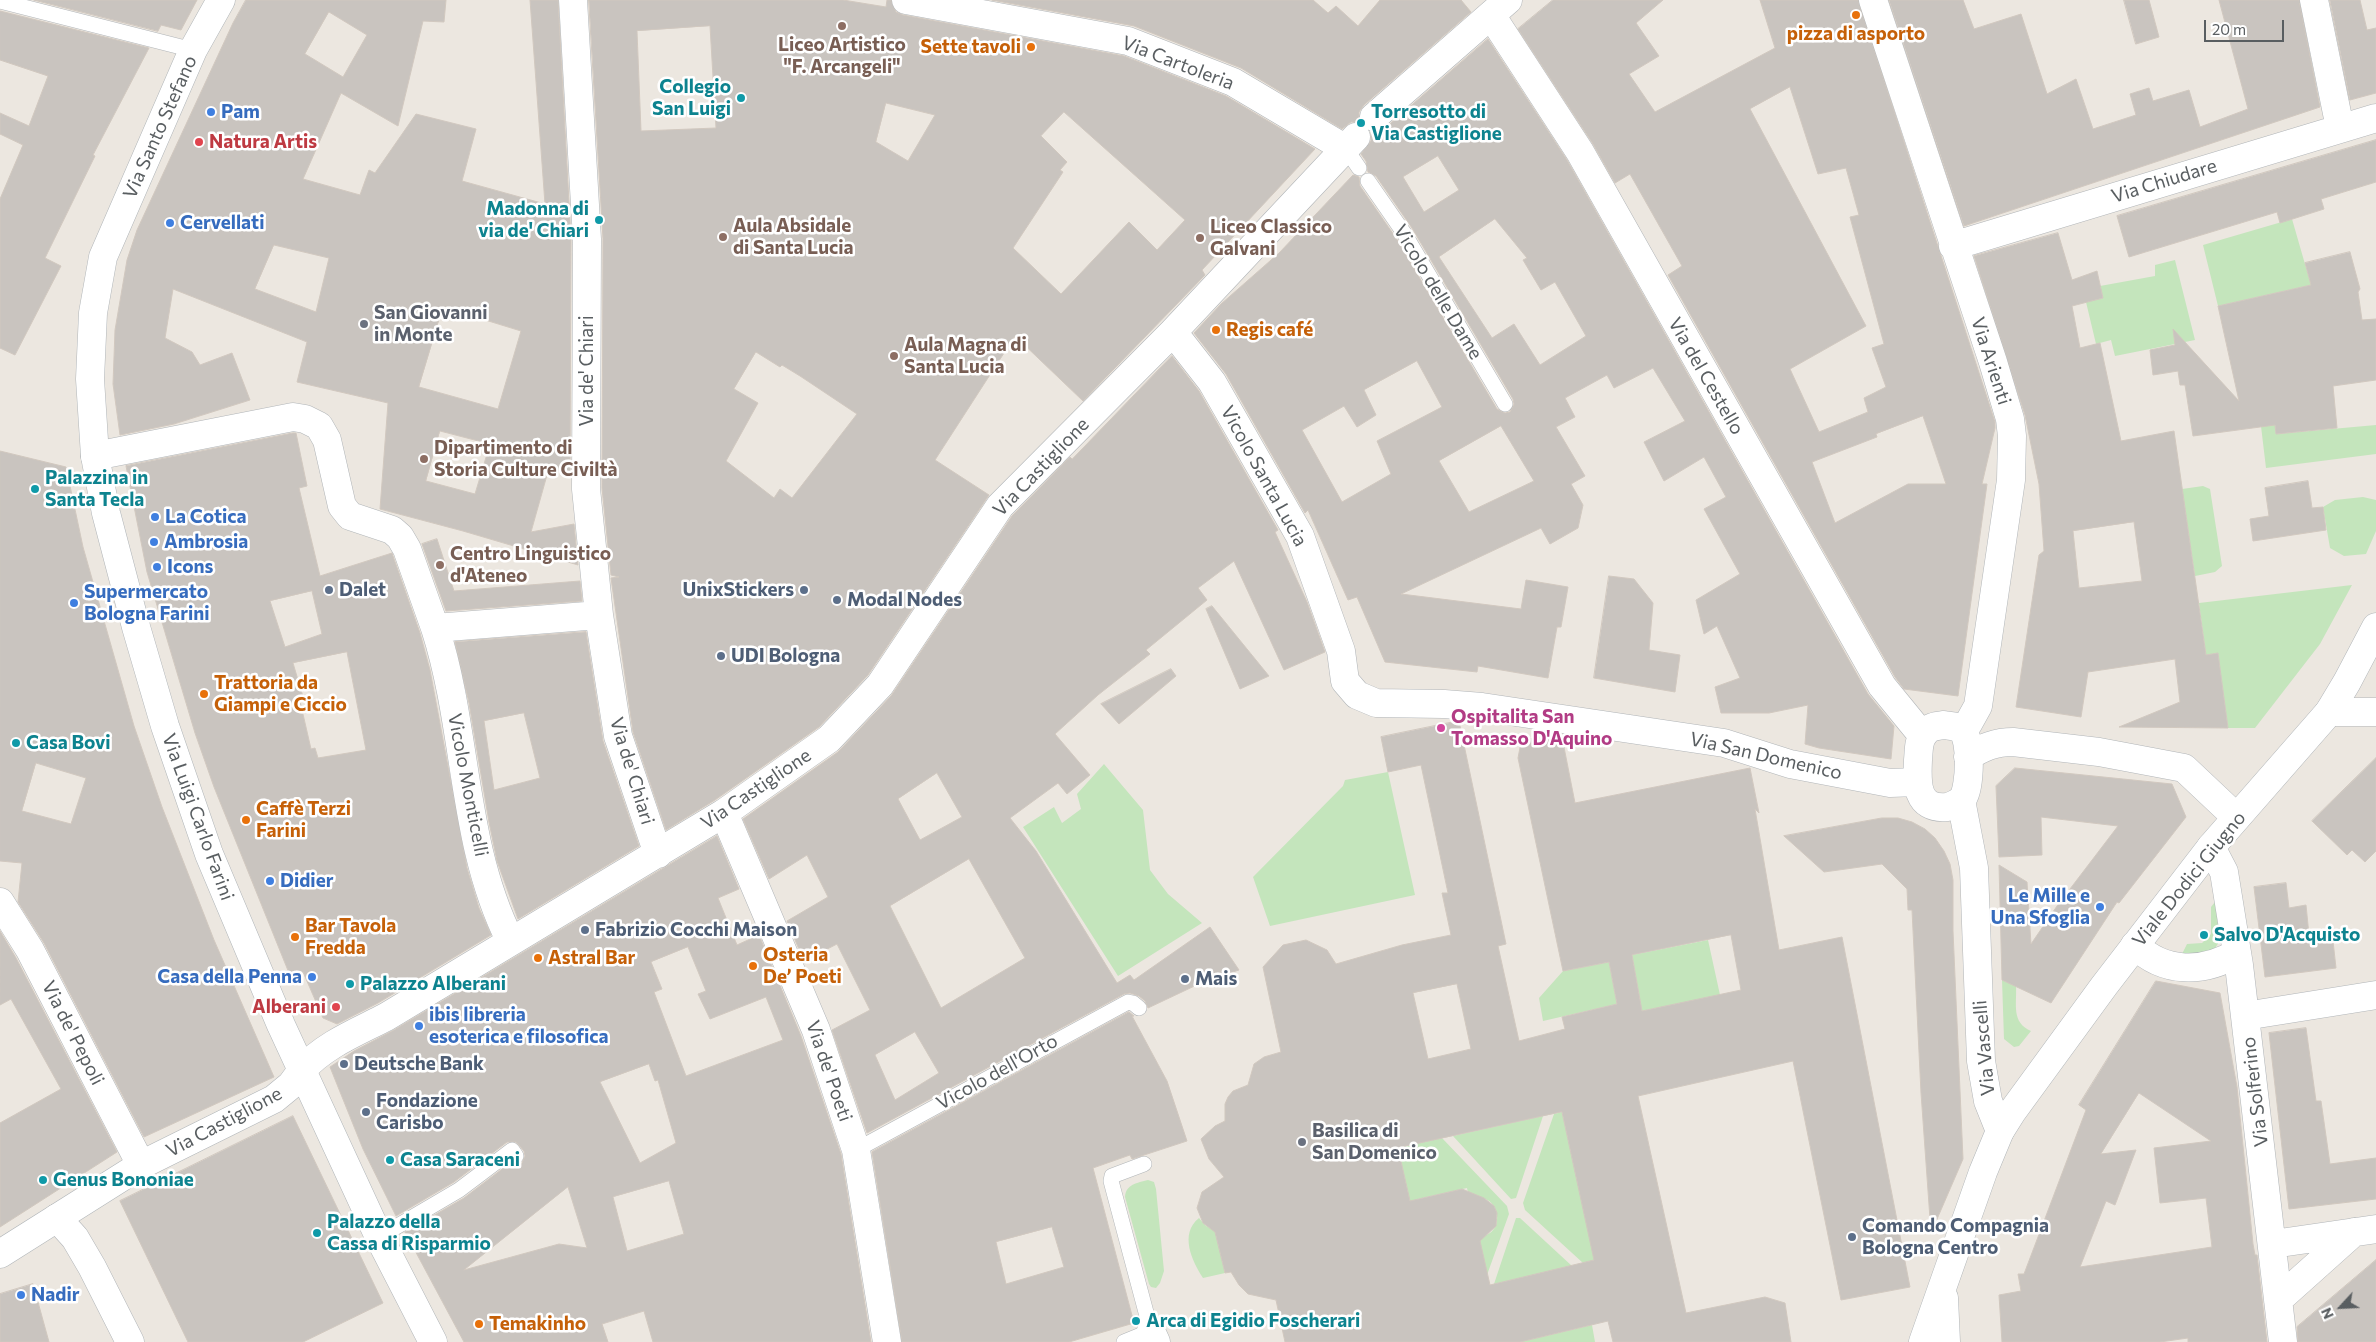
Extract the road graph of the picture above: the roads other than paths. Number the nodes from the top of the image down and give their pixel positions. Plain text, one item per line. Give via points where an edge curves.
1 (0, 0) edge
2 (221, 0) edge
3 (573, 0) edge
4 (906, 0) edge
5 (1873, 0) edge
6 (2314, 0) edge
7 (1494, 5) edge
8 (193, 50) junction
9 (1374, 117) dead end
10 (2376, 118) edge
11 (2340, 128) junction
12 (1354, 152) joint
13 (1368, 181) dead end
14 (1953, 246) junction
15 (103, 257) joint
16 (1173, 332) junction
17 (1505, 404) dead end
18 (95, 456) junction
19 (599, 615) junction
20 (435, 628) junction
21 (2376, 628) edge
22 (1376, 703) joint
23 (2329, 712) junction
24 (2376, 712) edge
25 (1961, 729) junction
26 (1922, 735) junction
27 (1968, 757) junction
28 (1917, 782) junction
29 (1961, 800) junction
30 (724, 813) junction
31 (2236, 817) junction
32 (2212, 846) junction
33 (658, 854) junction
34 (0, 902) edge
35 (510, 940) junction
36 (2135, 945) junction
37 (2236, 953) junction
38 (2376, 995) edge
39 (1138, 1008) dead end
40 (2245, 1016) junction
41 (302, 1070) junction
42 (2000, 1131) junction
43 (856, 1150) junction
44 (516, 1156) dead end
45 (1144, 1164) dead end
46 (141, 1165) junction
47 (57, 1218) junction
48 (2365, 1230) edge
49 (379, 1237) junction
50 (2273, 1244) junction
51 (0, 1254) edge
52 (1944, 1284) junction
53 (2278, 1300) junction
54 (127, 1335) edge
55 (1154, 1337) edge
56 (433, 1342) edge
57 (887, 1342) edge
58 (1124, 1342) edge
59 (1923, 1342) edge
60 (1946, 1342) edge
61 (2283, 1342) edge

1 - 8 lane
2 - 8 street, Via Santo Stefano
3 - 19 street, Via de' Chiari via 587,239 586,490
4 - 12 street, Via Cartoleria via 1128,41 1233,82
5 - 14 street, Via Arienti
6 - 11 street
7 - 9 street
7 - 26 street, Via del Cestello via 1882,686
8 - 15 street, Via Santo Stefano
10 - 11 street, Via Chiudare
11 - 14 street, Via Chiudare
12 - 16 street, Via Castiglione
13 - 17 lane, Vicolo delle Dame via 1404,233
14 - 25 street, Via Arienti via 2006,402 2012,436 2011,480 1978,706 1968,724
15 - 18 street, Via Luigi Carlo Farini via 94,312 90,379
16 - 22 street, Vicolo Santa Lucia via 1212,382 1300,536 1341,651 1345,681 1357,695
16 - 30 street, Via Castiglione via 1000,506 880,685 829,739
18 - 20 street, Vicolo Monticelli via 293,417 319,426 327,440 342,506 350,516 392,530 400,537
18 - 41 street, Via Luigi Carlo Farini via 106,513 136,626 189,798 238,926
19 - 20 street
19 - 33 street, Via de' Chiari via 618,736
20 - 35 street, Vicolo Monticelli via 446,668 487,884
21 - 23 street, Viale Dodici Giugno
22 - 28 street, Via San Domenico via 1482,707 1724,743 1799,765 1890,783
23 - 24 street
23 - 31 street, Viale Dodici Giugno
25 - 26 street via 1935,726
25 - 27 street via 1967,737
26 - 28 street
27 - 29 street via 1967,788
27 - 31 street via 1993,744 2013,742 2099,752 2177,766 2191,773
28 - 29 street via 1923,799 1929,803 1947,807
29 - 42 street, Via Vascelli via 1974,868 1981,1061 1988,1101
30 - 33 street, Via Castiglione
30 - 43 street, Via de' Poeti via 816,1030
31 - 32 street, Viale Dodici Giugno
32 - 36 street, Viale Dodici Giugno
32 - 37 street, Via Solferino via 2224,872
33 - 35 street, Via Castiglione
34 - 46 street, Via de' Pepoli via 30,950
35 - 41 street, Via Castiglione via 392,1013 329,1047
36 - 37 street via 2154,959 2192,968 2217,964
36 - 42 street, Viale Dodici Giugno
37 - 40 street, Via Solferino
38 - 40 street
39 - 43 lane, Vicolo dell'Orto via 1128,1002
40 - 50 street, Via Solferino
41 - 46 street, Via Castiglione via 291,1085 274,1099
41 - 49 street, Via Luigi Carlo Farini
42 - 52 street
43 - 57 street, Via de' Poeti
44 - 49 lane via 512,1150 459,1190
45 - 55 lane via 1112,1176 1111,1181
46 - 47 street, Via Castiglione
47 - 51 street, Via Castiglione
47 - 54 street via 75,1238 92,1266
48 - 50 street
48 - 53 street
49 - 56 street, Via Luigi Carlo Farini
50 - 53 street, Via Solferino
52 - 59 street
52 - 60 street
53 - 61 street, Via Solferino
55 - 58 lane

